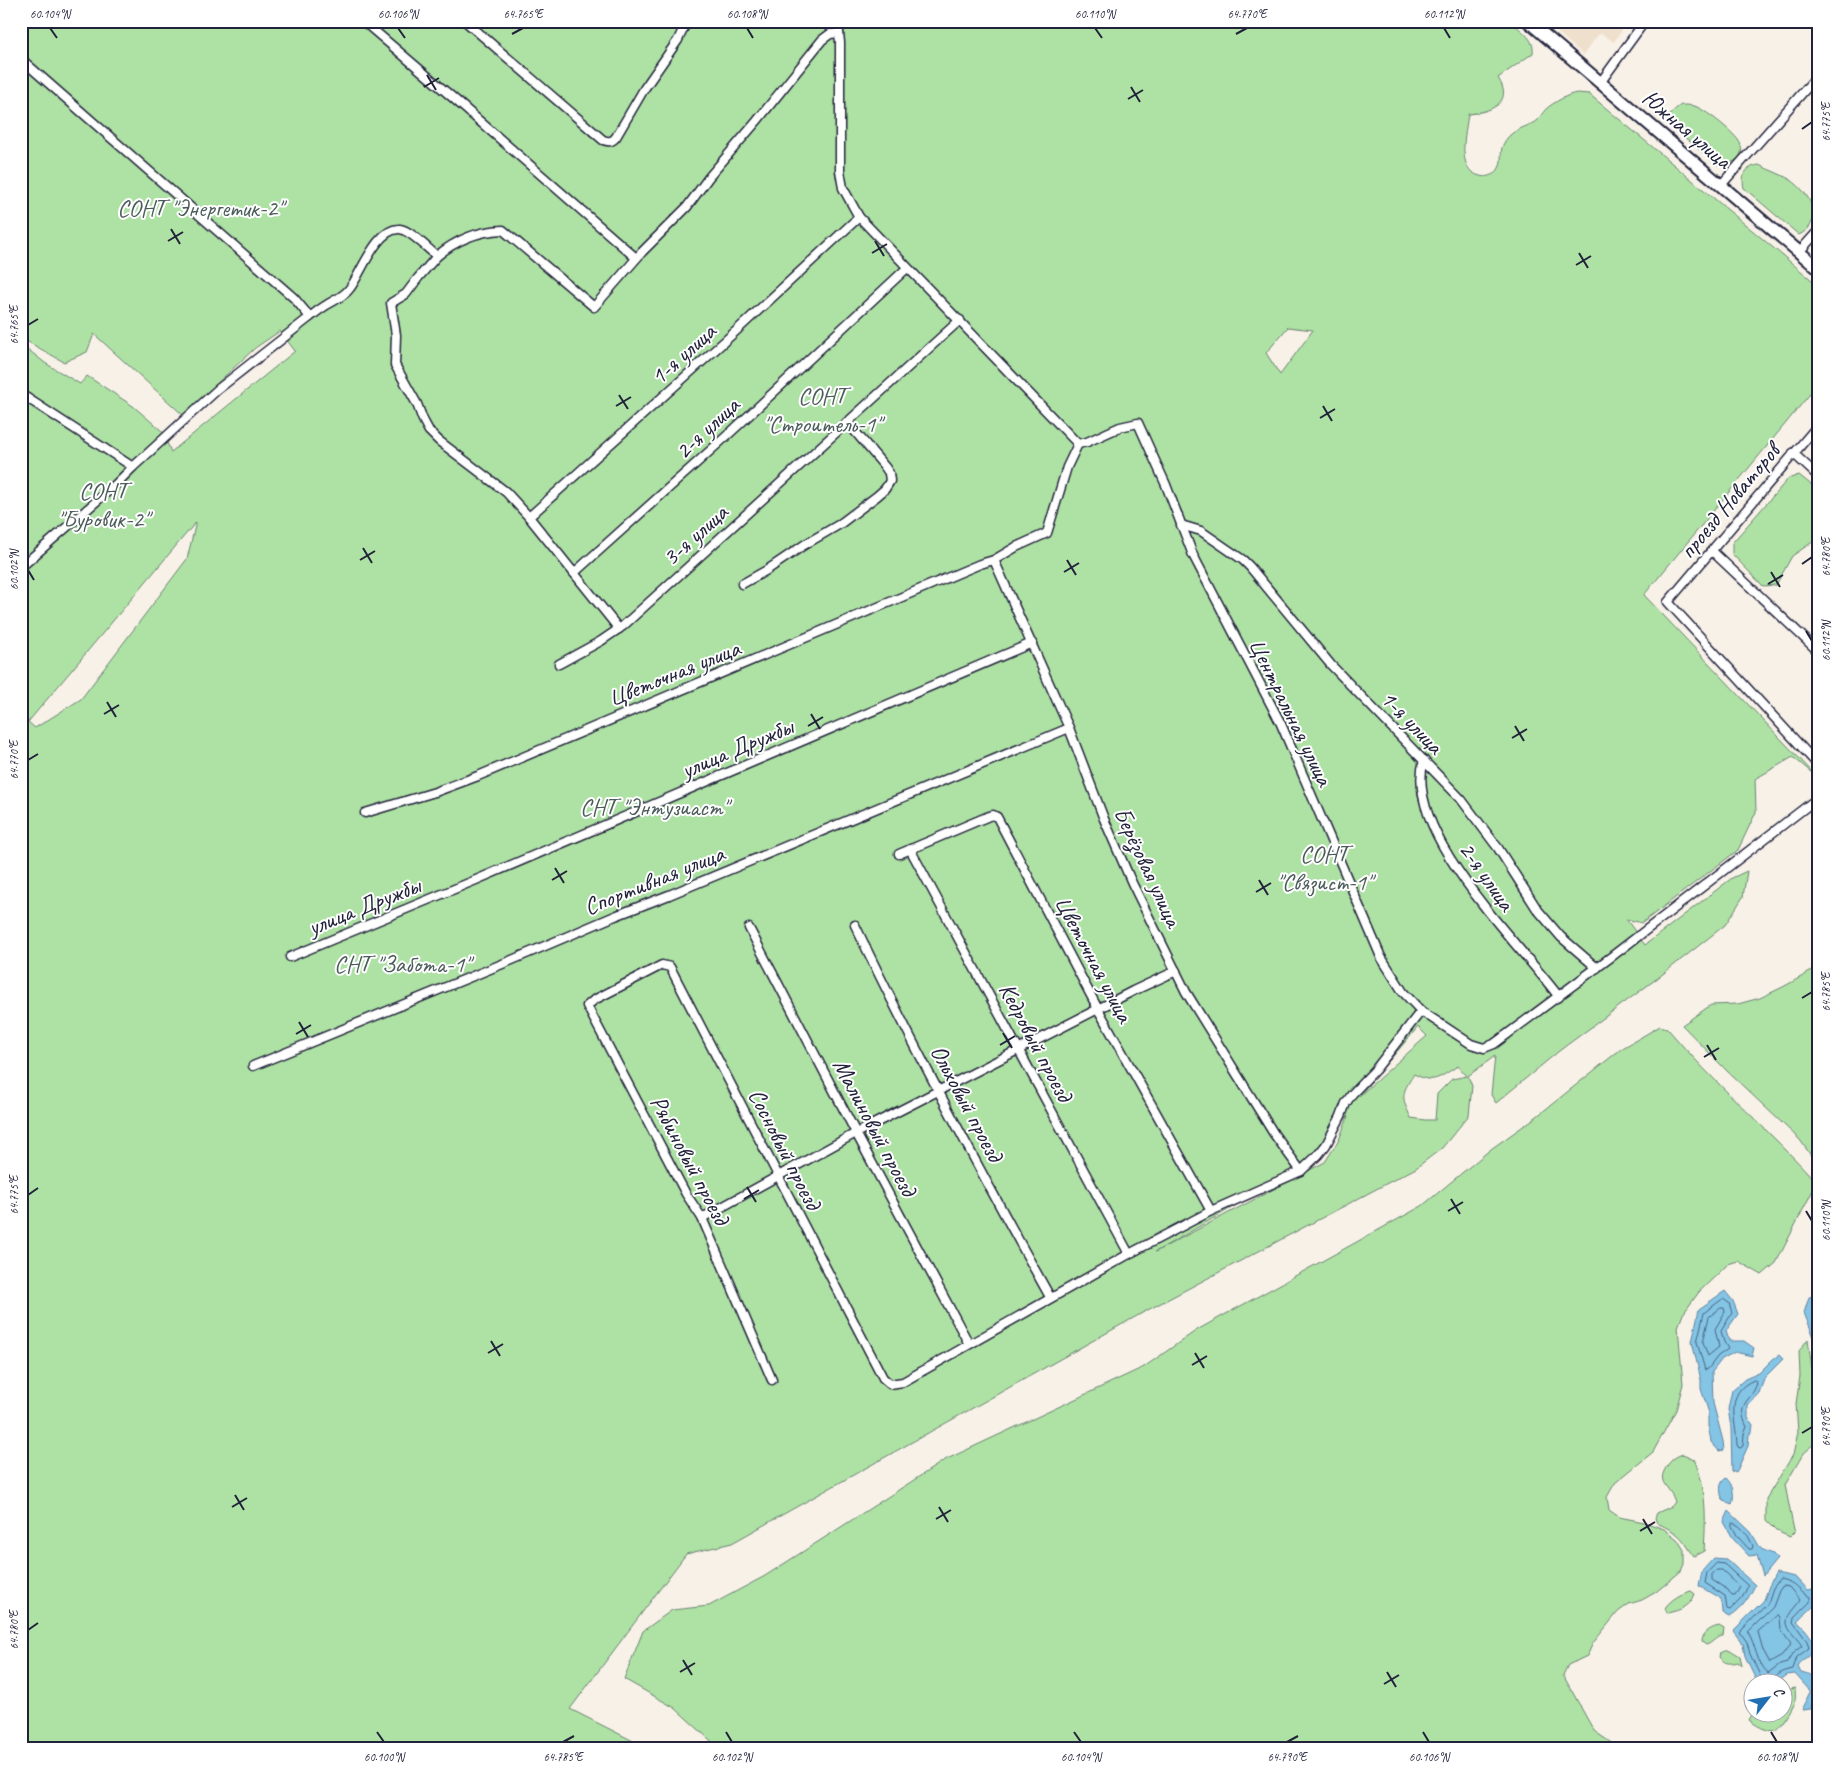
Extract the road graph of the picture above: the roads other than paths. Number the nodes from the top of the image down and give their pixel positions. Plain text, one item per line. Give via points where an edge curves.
1 (363, 21) edge
2 (465, 21) edge
3 (687, 21) edge
4 (838, 21) edge
5 (1528, 21) edge
6 (1646, 21) edge
7 (839, 33) junction
8 (21, 59) edge
9 (1819, 74) edge
10 (1600, 83) junction
11 (1721, 185) junction
12 (859, 217) junction
13 (1819, 230) edge
14 (1799, 252) junction
15 (437, 256) junction
16 (636, 258) junction
17 (907, 268) junction
18 (1819, 269) edge
19 (310, 317) junction
20 (960, 320) junction
21 (21, 394) edge
22 (847, 422) junction
23 (1819, 424) edge
24 (1078, 444) junction
25 (1793, 453) junction
26 (133, 467) junction
27 (1819, 477) edge
28 (529, 517) junction
29 (1181, 525) junction
30 (1712, 551) junction
31 (994, 560) junction
32 (21, 567) edge
33 (574, 573) junction
34 (742, 584) dead end
35 (619, 629) junction
36 (1032, 643) junction
37 (1819, 652) edge
38 (559, 664) dead end
39 (1069, 728) junction
40 (1424, 760) junction
41 (1819, 766) edge
42 (1819, 798) edge
43 (365, 813) dead end
44 (910, 849) junction
45 (899, 854) dead end
46 (855, 924) dead end
47 (749, 928) dead end
48 (290, 956) dead end
49 (1596, 968) junction
50 (1176, 971) junction
51 (630, 982) joint
52 (1558, 996) junction
53 (1098, 1008) junction
54 (1421, 1011) junction
55 (1020, 1050) junction
56 (253, 1066) dead end
57 (938, 1091) junction
58 (856, 1133) junction
59 (1301, 1171) junction
60 (778, 1176) junction
61 (1211, 1211) junction
62 (702, 1218) junction
63 (1129, 1254) junction
64 (1050, 1297) junction
65 (969, 1344) junction
66 (772, 1380) dead end

1 - 16 street
2 - 3 street via 608,142 616,137
4 - 7 street
5 - 10 main road, Южная улица
6 - 10 street
7 - 12 street via 840,171 843,188
7 - 16 street via 830,34 822,40 687,207
8 - 19 street via 294,298
9 - 11 street
10 - 11 main road, Южная улица
11 - 14 main road, Южная улица
12 - 17 street
12 - 28 street, 1-я улица
13 - 14 street
14 - 18 main road, Южная улица
15 - 16 street via 475,234 503,230 594,307
15 - 19 street via 408,232 392,231 369,254 351,288
15 - 28 street via 406,294 391,303 396,335 395,364 429,431 496,483
17 - 20 street
17 - 33 street, 2-я улица
19 - 26 street via 217,390
20 - 22 street, 3-я улица
20 - 24 street
21 - 26 street
22 - 34 street via 885,467 889,474 888,486 840,524
22 - 35 street, 3-я улица
23 - 25 street, проезд Новаторов
24 - 29 street, Центральная улица via 1138,423
24 - 31 street, Цветочная улица via 1067,467 1047,533
25 - 27 street
25 - 30 street, проезд Новаторов
26 - 32 street
28 - 33 street
29 - 40 street, 1-я улица via 1201,531 1243,560 1331,665
29 - 54 street, Центральная улица via 1206,583 1280,724 1381,957 1403,992
30 - 37 street
30 - 41 street, проезд Новаторов via 1668,602
31 - 36 street, Берёзовая улица
31 - 43 street, Цветочная улица via 478,776
33 - 35 street
35 - 38 street, 3-я улица
36 - 39 street, Берёзовая улица
36 - 48 street, улица Дружбы
39 - 50 street, Берёзовая улица via 1116,846
39 - 56 street, Спортивная улица
40 - 49 street, 1-я улица via 1477,820 1536,909
40 - 52 street, 2-я улица via 1420,782 1424,803 1445,849 1487,911
42 - 49 street
44 - 45 street, Цветочная улица
44 - 53 street, Цветочная улица via 989,816 997,817
44 - 55 street, Кедровый проезд
46 - 57 street, Ольховый проезд
47 - 58 street, Малиновый проезд
49 - 52 street
50 - 53 street
50 - 59 street, Берёзовая улица via 1219,1047
51 - 60 street, Сосновый проезд via 662,965 670,967
51 - 62 street, Рябиновый проезд via 587,1006 686,1194
52 - 54 street, Центральная улица via 1484,1048 1471,1044
53 - 55 street
53 - 61 street, Цветочная улица
54 - 59 street via 1352,1094 1326,1145
55 - 57 street
55 - 63 street, Кедровый проезд
57 - 58 street
57 - 64 street, Ольховый проезд
58 - 60 street
58 - 65 street, Малиновый проезд
59 - 61 street
60 - 62 street
60 - 65 street, Сосновый проезд via 882,1378 890,1384 903,1382
61 - 63 street
62 - 66 street, Рябиновый проезд
63 - 64 street
64 - 65 street

